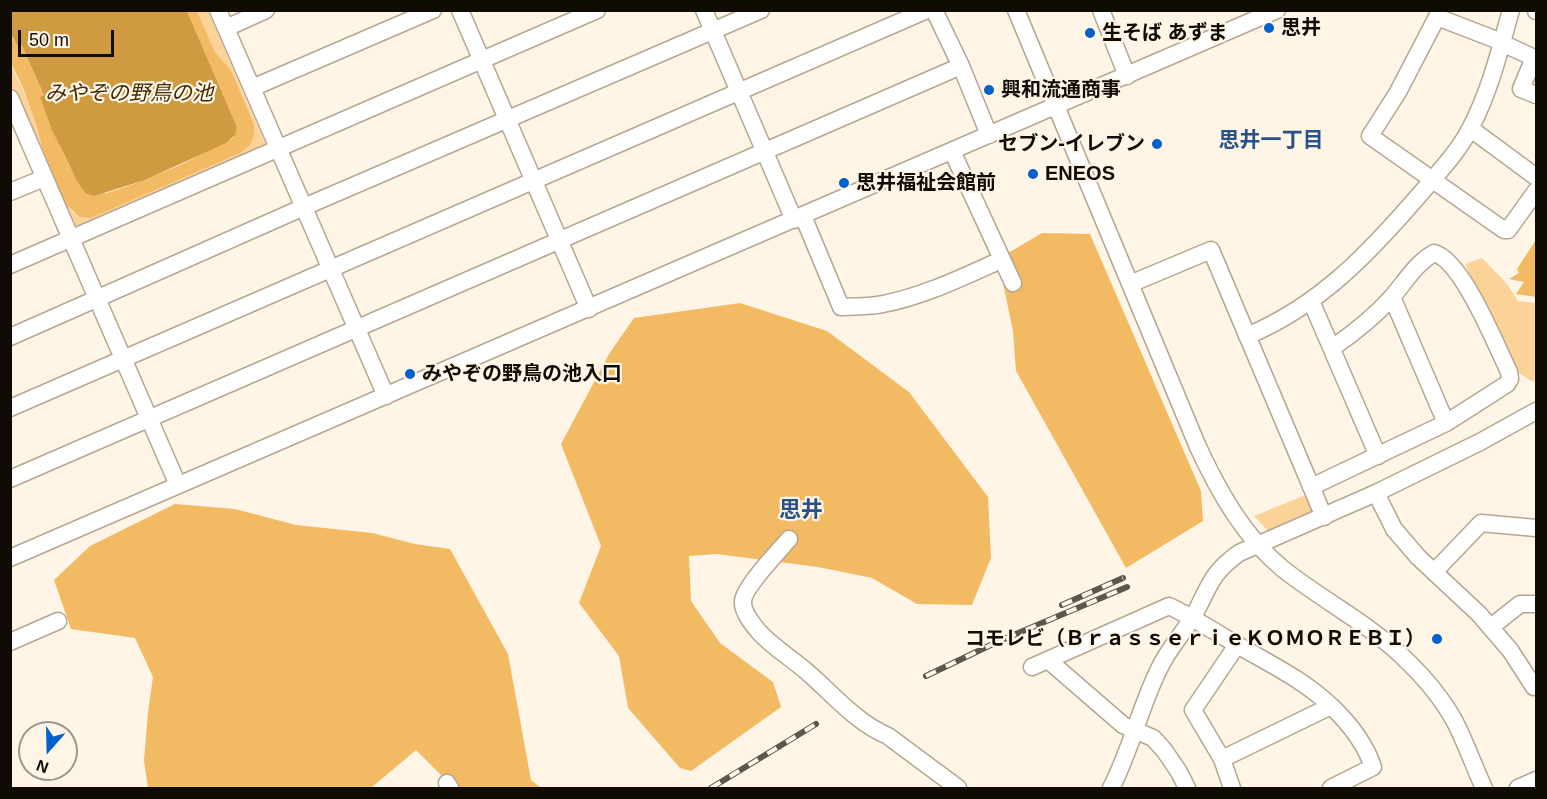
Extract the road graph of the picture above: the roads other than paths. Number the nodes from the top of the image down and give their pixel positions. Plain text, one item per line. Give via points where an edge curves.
1 (218, 10) edge
2 (266, 10) edge
3 (433, 10) edge
4 (460, 10) edge
5 (597, 10) edge
6 (704, 10) edge
7 (761, 10) edge
8 (927, 10) edge
9 (934, 10) edge
10 (1016, 10) edge
11 (1101, 10) edge
12 (1277, 10) edge
13 (1511, 10) edge
14 (1240, 18) edge
15 (226, 28) junction
16 (713, 32) junction
17 (1502, 43) junction
18 (481, 61) junction
19 (961, 66) junction
20 (1127, 76) junction
21 (252, 88) junction
22 (738, 93) junction
23 (1536, 95) edge
24 (10, 98) edge
25 (1055, 106) junction
26 (15, 121) edge
27 (507, 121) junction
28 (1471, 129) junction
29 (989, 135) junction
30 (277, 148) junction
31 (764, 151) junction
32 (952, 151) junction
33 (1536, 177) edge
34 (44, 178) junction
35 (1433, 179) junction
36 (534, 181) junction
37 (1536, 191) edge
38 (10, 192) edge
39 (304, 207) junction
40 (798, 218) junction
41 (71, 238) junction
42 (560, 241) junction
43 (1001, 260) junction
44 (10, 265) edge
45 (330, 268) junction
46 (1013, 283) dead end
47 (1130, 284) junction
48 (1392, 297) junction
49 (98, 299) junction
50 (1311, 301) junction
51 (588, 309) junction
52 (356, 328) junction
53 (1247, 336) junction
54 (10, 337) edge
55 (1332, 348) junction
56 (124, 359) junction
57 (386, 396) junction
58 (10, 408) edge
59 (1535, 414) edge
60 (149, 419) junction
61 (1446, 423) junction
62 (1378, 456) junction
63 (10, 479) edge
64 (178, 485) junction
65 (1311, 487) junction
66 (1376, 493) junction
67 (1324, 517) junction
68 (1536, 528) edge
69 (789, 538) dead end
70 (1259, 545) junction
71 (10, 558) edge
72 (1434, 572) junction
73 (1536, 604) edge
74 (1192, 617) junction
75 (58, 621) dead end
76 (1491, 627) junction
77 (10, 642) edge
78 (1237, 645) junction
79 (1536, 686) edge
80 (1331, 706) junction
81 (1137, 730) junction
82 (1222, 759) junction
83 (1536, 780) edge
84 (958, 789) edge
85 (1111, 789) edge
86 (1187, 789) edge
87 (1232, 789) edge
88 (1331, 789) edge
89 (1484, 789) edge
90 (1518, 789) edge

1 - 15 street
2 - 15 street
3 - 21 street
4 - 18 street
5 - 18 street
6 - 16 street
7 - 16 street
8 - 22 street
9 - 19 street
10 - 25 street
11 - 20 street
12 - 14 street
13 - 17 street
14 - 20 street
15 - 21 street
16 - 22 street
16 - 27 street
17 - 23 street via 1533,60 1521,89
17 - 28 street
17 - 35 street via 1437,17 1370,136
18 - 27 street
18 - 30 street
19 - 29 street
19 - 31 street
20 - 25 street
21 - 30 street
22 - 31 street
22 - 36 street
24 - 26 street
25 - 29 street
25 - 47 street
26 - 34 street
27 - 36 street
27 - 39 street
28 - 33 street
28 - 35 street
29 - 32 street
30 - 39 street
30 - 41 street
31 - 40 street
31 - 42 street
32 - 40 street
32 - 43 street
34 - 38 street
34 - 41 street
35 - 37 street via 1504,230 1508,230
35 - 50 street via 1361,258
36 - 42 street
36 - 45 street
39 - 45 street
39 - 49 street
40 - 43 street via 841,307 900,300
40 - 51 street
41 - 44 street
41 - 49 street
42 - 51 street
42 - 52 street
43 - 46 street
45 - 52 street
45 - 56 street
47 - 53 street via 1211,250
47 - 70 street via 1212,477
48 - 55 street
48 - 61 street
48 - 61 street via 1425,258 1434,253 1442,255 1469,290 1509,372 1507,384
49 - 54 street
49 - 56 street
50 - 53 street via 1274,325
50 - 55 street
51 - 57 street
52 - 57 street
52 - 60 street
53 - 65 street
55 - 62 street
56 - 58 street
56 - 60 street
57 - 64 street
59 - 66 street
60 - 63 street
60 - 64 street
61 - 62 street
62 - 65 street
64 - 71 street
65 - 67 street
66 - 67 street
66 - 72 street via 1394,529
67 - 70 street
68 - 72 street via 1481,523
69 - 84 street via 747,590 742,600 747,616 761,634 840,704
70 - 74 street via 1239,553 1216,572
70 - 89 street via 1281,567 1378,636 1424,679 1455,722
72 - 76 street
73 - 76 street via 1520,604
74 - 78 street
74 - 81 street via 1158,670
74 - 81 street via 1169,606 1040,663 1123,725
75 - 77 street
76 - 79 street
78 - 80 street via 1312,690
78 - 82 street via 1193,710
80 - 82 street
80 - 88 street via 1357,735 1373,767
81 - 85 street
81 - 86 street via 1153,738 1164,750
82 - 87 street
83 - 90 street

